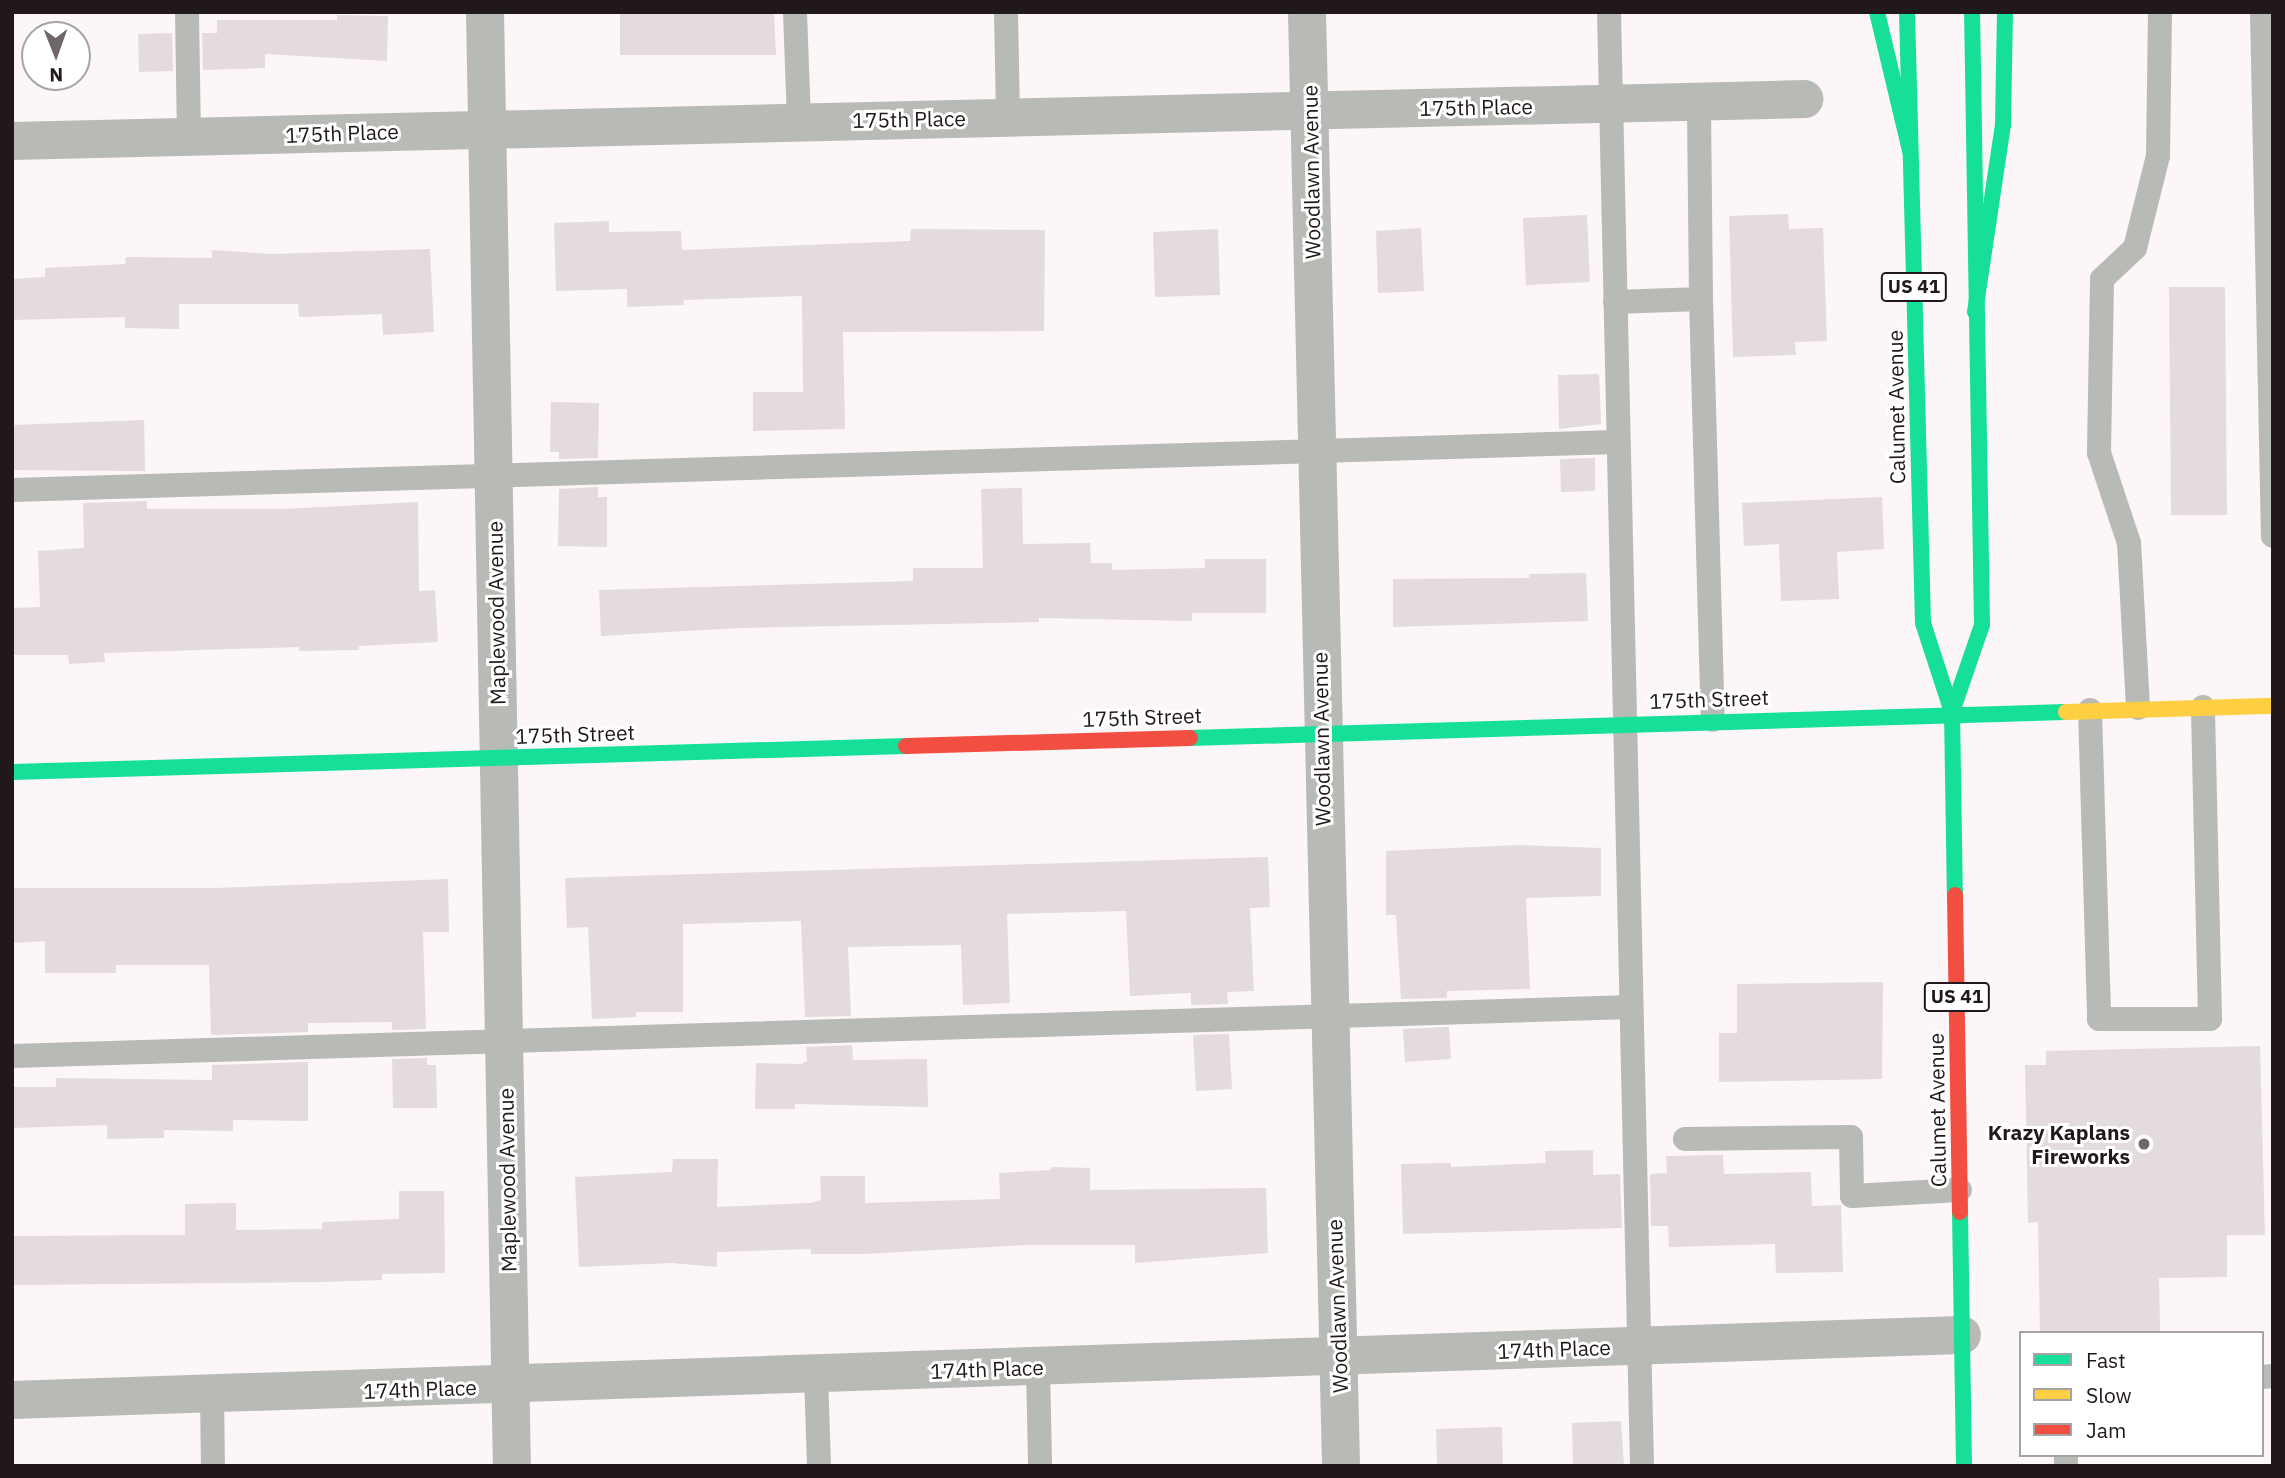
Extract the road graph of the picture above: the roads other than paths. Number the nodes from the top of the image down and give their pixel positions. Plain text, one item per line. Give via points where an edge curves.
1 (187, 12) edge
2 (485, 12) edge
3 (795, 12) edge
4 (1006, 12) edge
5 (1307, 12) edge
6 (1609, 12) edge
7 (1877, 12) edge
8 (1907, 12) edge
9 (1972, 12) edge
10 (2006, 12) edge
11 (2160, 12) edge
12 (2262, 12) edge
13 (1805, 99) dead end
14 (1699, 101) junction
15 (1611, 103) junction
16 (1310, 111) junction
17 (1008, 117) junction
18 (799, 122) junction
19 (488, 128) junction
20 (189, 137) junction
21 (12, 141) edge
22 (1910, 151) junction
23 (1701, 299) junction
24 (1615, 302) junction
25 (1975, 312) junction
26 (1618, 442) junction
27 (1316, 452) junction
28 (494, 478) junction
29 (12, 490) edge
30 (2273, 536) edge
31 (2273, 706) edge
32 (2203, 707) junction
33 (2138, 708) junction
34 (2090, 710) junction
35 (1952, 712) junction
36 (1713, 720) junction
37 (1623, 723) junction
38 (1321, 732) junction
39 (499, 757) junction
40 (12, 772) edge
41 (1631, 1007) junction
42 (1329, 1016) junction
43 (504, 1040) junction
44 (12, 1056) edge
45 (1685, 1139) dead end
46 (1959, 1190) junction
47 (1962, 1335) junction
48 (1639, 1346) junction
49 (1339, 1357) junction
50 (1038, 1367) junction
51 (816, 1376) junction
52 (511, 1386) junction
53 (212, 1396) junction
54 (12, 1400) edge
55 (213, 1466) edge
56 (512, 1466) edge
57 (819, 1466) edge
58 (1040, 1466) edge
59 (1341, 1466) edge
60 (1642, 1466) edge
61 (1964, 1466) edge

1 - 20 lane
2 - 19 street, Maplewood Avenue
3 - 18 lane
4 - 17 lane
5 - 16 street, Woodlawn Avenue
6 - 15 lane
7 - 22 main road
8 - 22 main road, Calumet Avenue
9 - 25 main road, Calumet Avenue
10 - 25 main road via 2003,125
11 - 33 lane via 2158,156 2135,248 2102,279 2099,453 2129,543
12 - 30 lane
13 - 14 street, 175th Place
14 - 15 street, 175th Place
14 - 23 lane
15 - 16 street, 175th Place
15 - 24 lane
16 - 17 street, 175th Place
16 - 27 street, Woodlawn Avenue
17 - 18 street, 175th Place
18 - 19 street, 175th Place
19 - 20 street, 175th Place
19 - 28 street, Maplewood Avenue
20 - 21 street, 175th Place
22 - 35 main road, Calumet Avenue / US 41 via 1923,623
23 - 24 lane
23 - 36 lane
24 - 26 lane
25 - 35 main road, Calumet Avenue / US 41 via 1982,625
26 - 27 lane
26 - 37 lane
27 - 28 lane
27 - 38 street, Woodlawn Avenue
28 - 29 lane
28 - 39 street, Maplewood Avenue
31 - 32 main road, 175th Street
32 - 33 main road, 175th Street
32 - 34 lane via 2210,1019 2099,1019
33 - 34 main road, 175th Street
34 - 35 main road, 175th Street
35 - 36 main road, 175th Street
35 - 46 main road, Calumet Avenue / US 41
36 - 37 main road, 175th Street
37 - 38 main road, 175th Street
37 - 41 lane
38 - 39 main road, 175th Street
38 - 42 street, Woodlawn Avenue
39 - 40 main road, 175th Street
39 - 43 street, Maplewood Avenue
41 - 42 lane
41 - 48 lane
42 - 43 lane
42 - 49 street, Woodlawn Avenue
43 - 44 lane
43 - 52 street, Maplewood Avenue
45 - 46 lane via 1851,1137 1852,1196
46 - 47 main road, Calumet Avenue / US 41
47 - 48 street, 174th Place
47 - 61 main road, Calumet Avenue / US 41
48 - 49 street, 174th Place
48 - 60 lane
49 - 50 street, 174th Place
49 - 59 street, Woodlawn Avenue
50 - 51 street, 174th Place
50 - 58 lane
51 - 52 street, 174th Place
51 - 57 lane
52 - 53 street, 174th Place
52 - 56 street, Maplewood Avenue
53 - 54 street, 174th Place
53 - 55 lane

